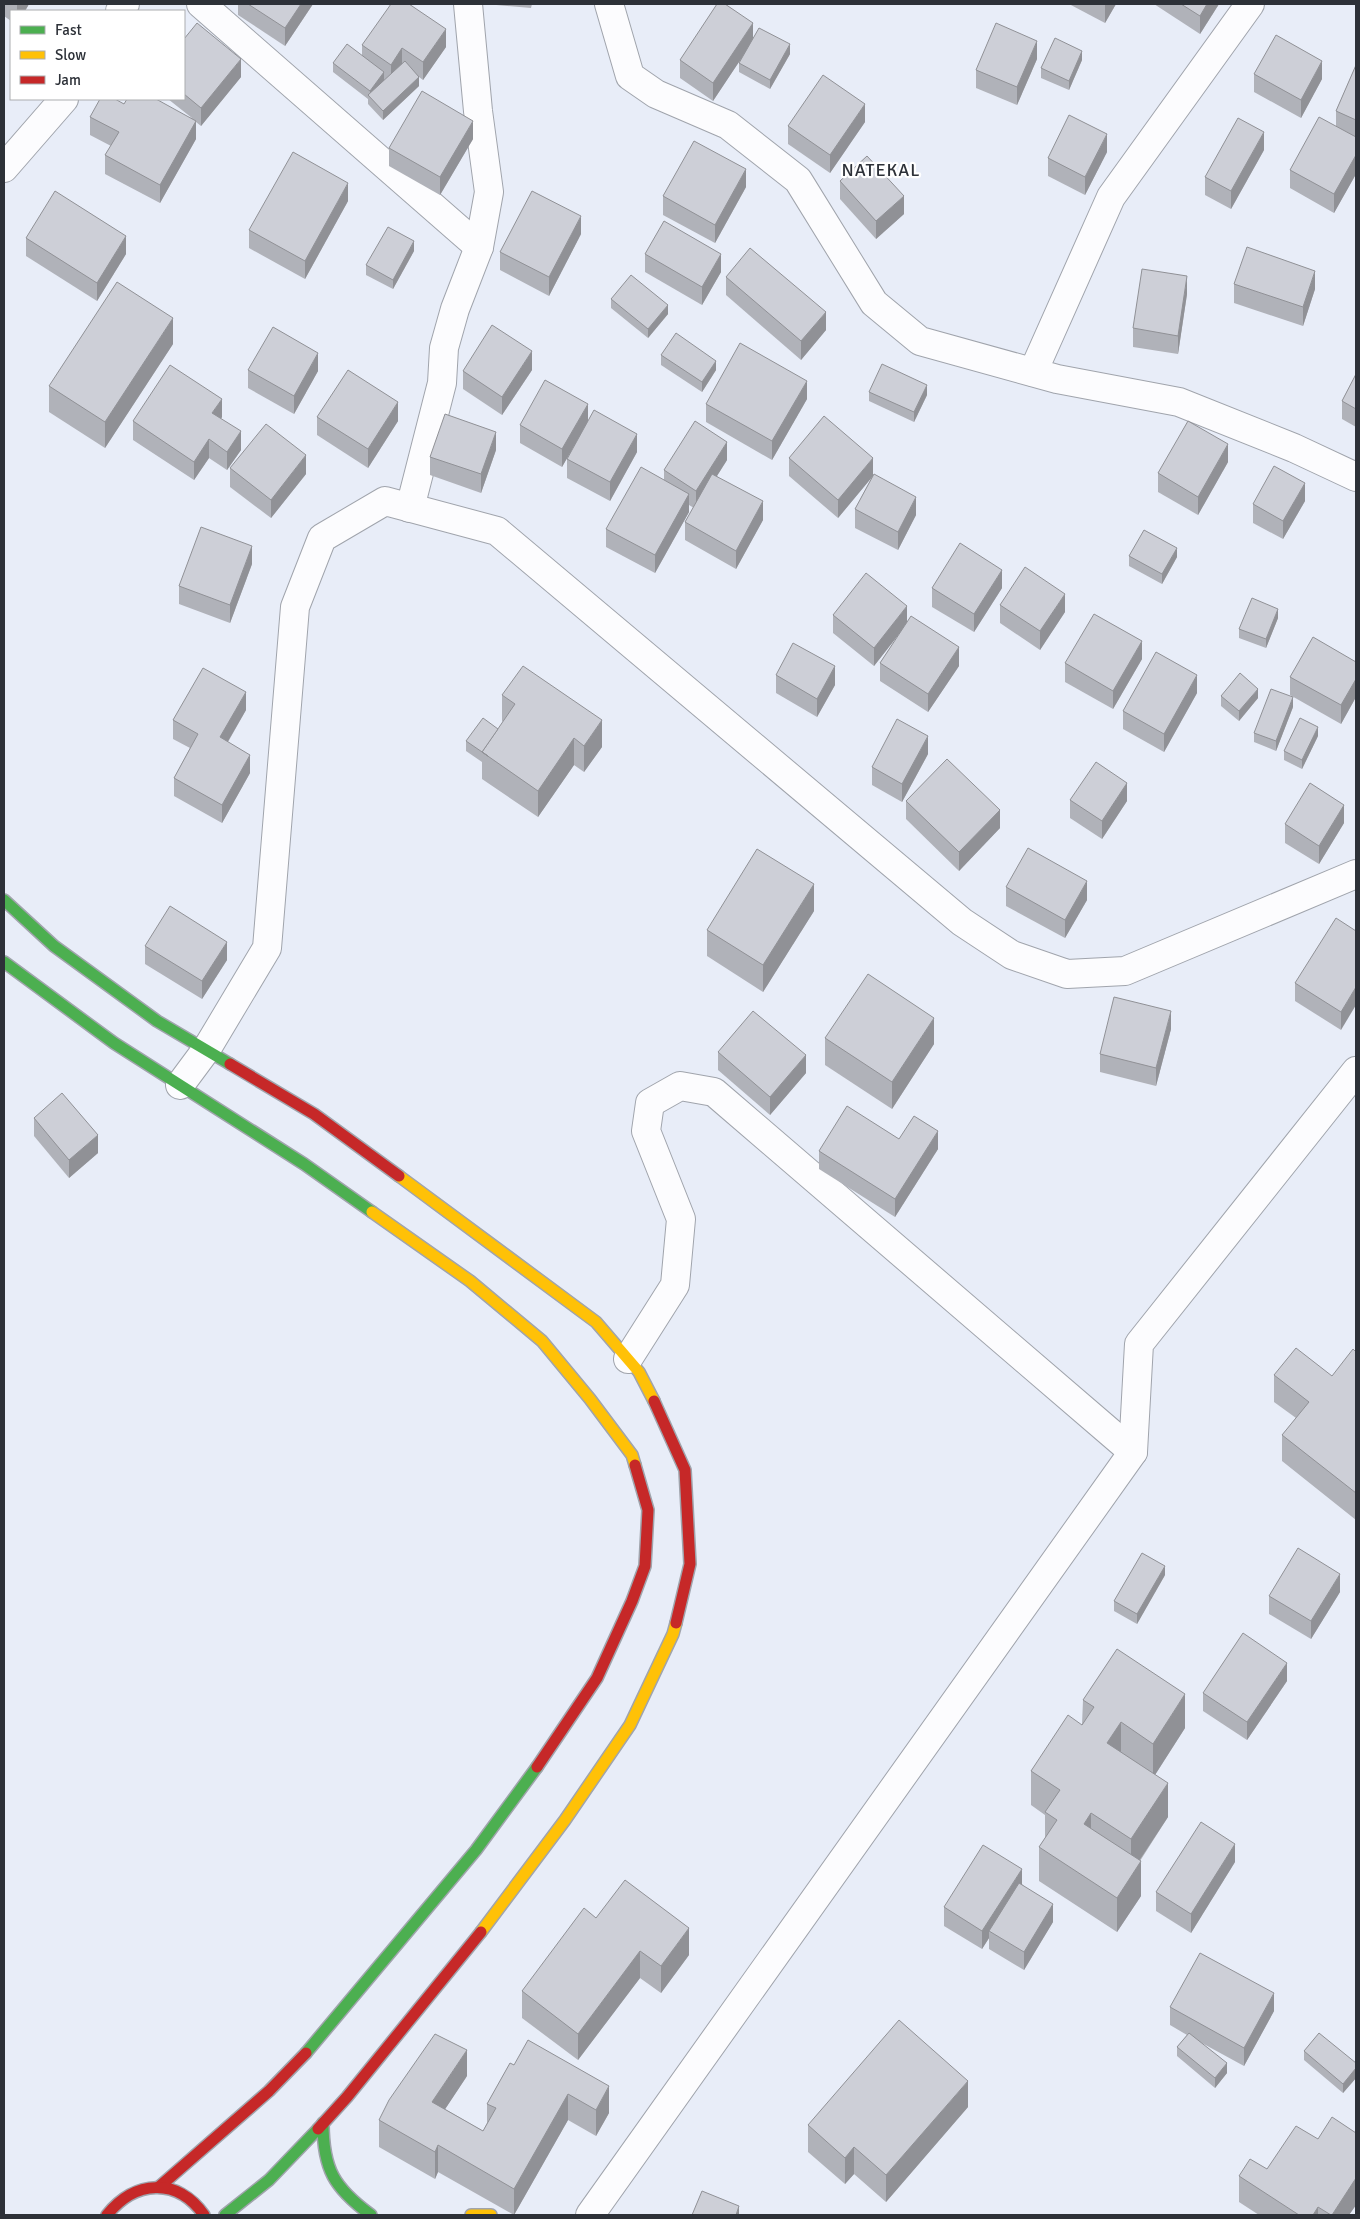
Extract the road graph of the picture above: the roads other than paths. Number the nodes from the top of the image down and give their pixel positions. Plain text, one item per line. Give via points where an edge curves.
1 (201, 4) edge
2 (468, 4) edge
3 (610, 4) edge
4 (1250, 4) edge
5 (63, 100) edge
6 (4, 168) edge
7 (479, 247) junction
8 (1033, 372) junction
9 (1356, 477) edge
10 (410, 508) junction
11 (1356, 874) edge
12 (4, 900) edge
13 (4, 962) edge
14 (206, 1050) junction
15 (1356, 1070) edge
16 (180, 1085) junction
17 (628, 1359) junction
18 (1133, 1452) junction
19 (323, 2123) junction
20 (160, 2187) junction
21 (107, 2215) edge
22 (204, 2215) edge
23 (225, 2215) edge
24 (371, 2215) edge
25 (471, 2215) edge
26 (491, 2215) edge
27 (590, 2215) edge

1 - 7 street
2 - 7 street via 489,192
3 - 8 street via 630,76 656,94 728,125 798,180 874,303 920,342
4 - 8 street via 1111,197
5 - 6 street
7 - 10 street via 444,348 442,383
8 - 9 street via 1179,402 1294,448
10 - 11 street via 497,531 962,922 1012,955 1067,974 1125,971
10 - 14 street via 385,501 322,538 295,608 267,948
12 - 14 main road via 54,946 157,1021
13 - 16 main road via 114,1043
14 - 16 street
14 - 17 main road via 322,1120 596,1322
15 - 18 street via 1139,1344
16 - 20 main road via 304,1164 470,1281 542,1341 632,1455 648,1510 645,1566 632,1602 597,1678 550,1750 476,1850 316,2042 270,2091
17 - 18 street via 675,1285 681,1219 646,1131 650,1103 680,1086 714,1092
17 - 19 main road via 639,1372 685,1470 690,1564 673,1634 630,1725 565,1820 462,1959
18 - 27 street
19 - 23 main road via 269,2180
19 - 24 main road via 328,2169 343,2192
20 - 21 main road via 126,2195 112,2206
20 - 22 main road via 191,2199
25 - 26 main road

